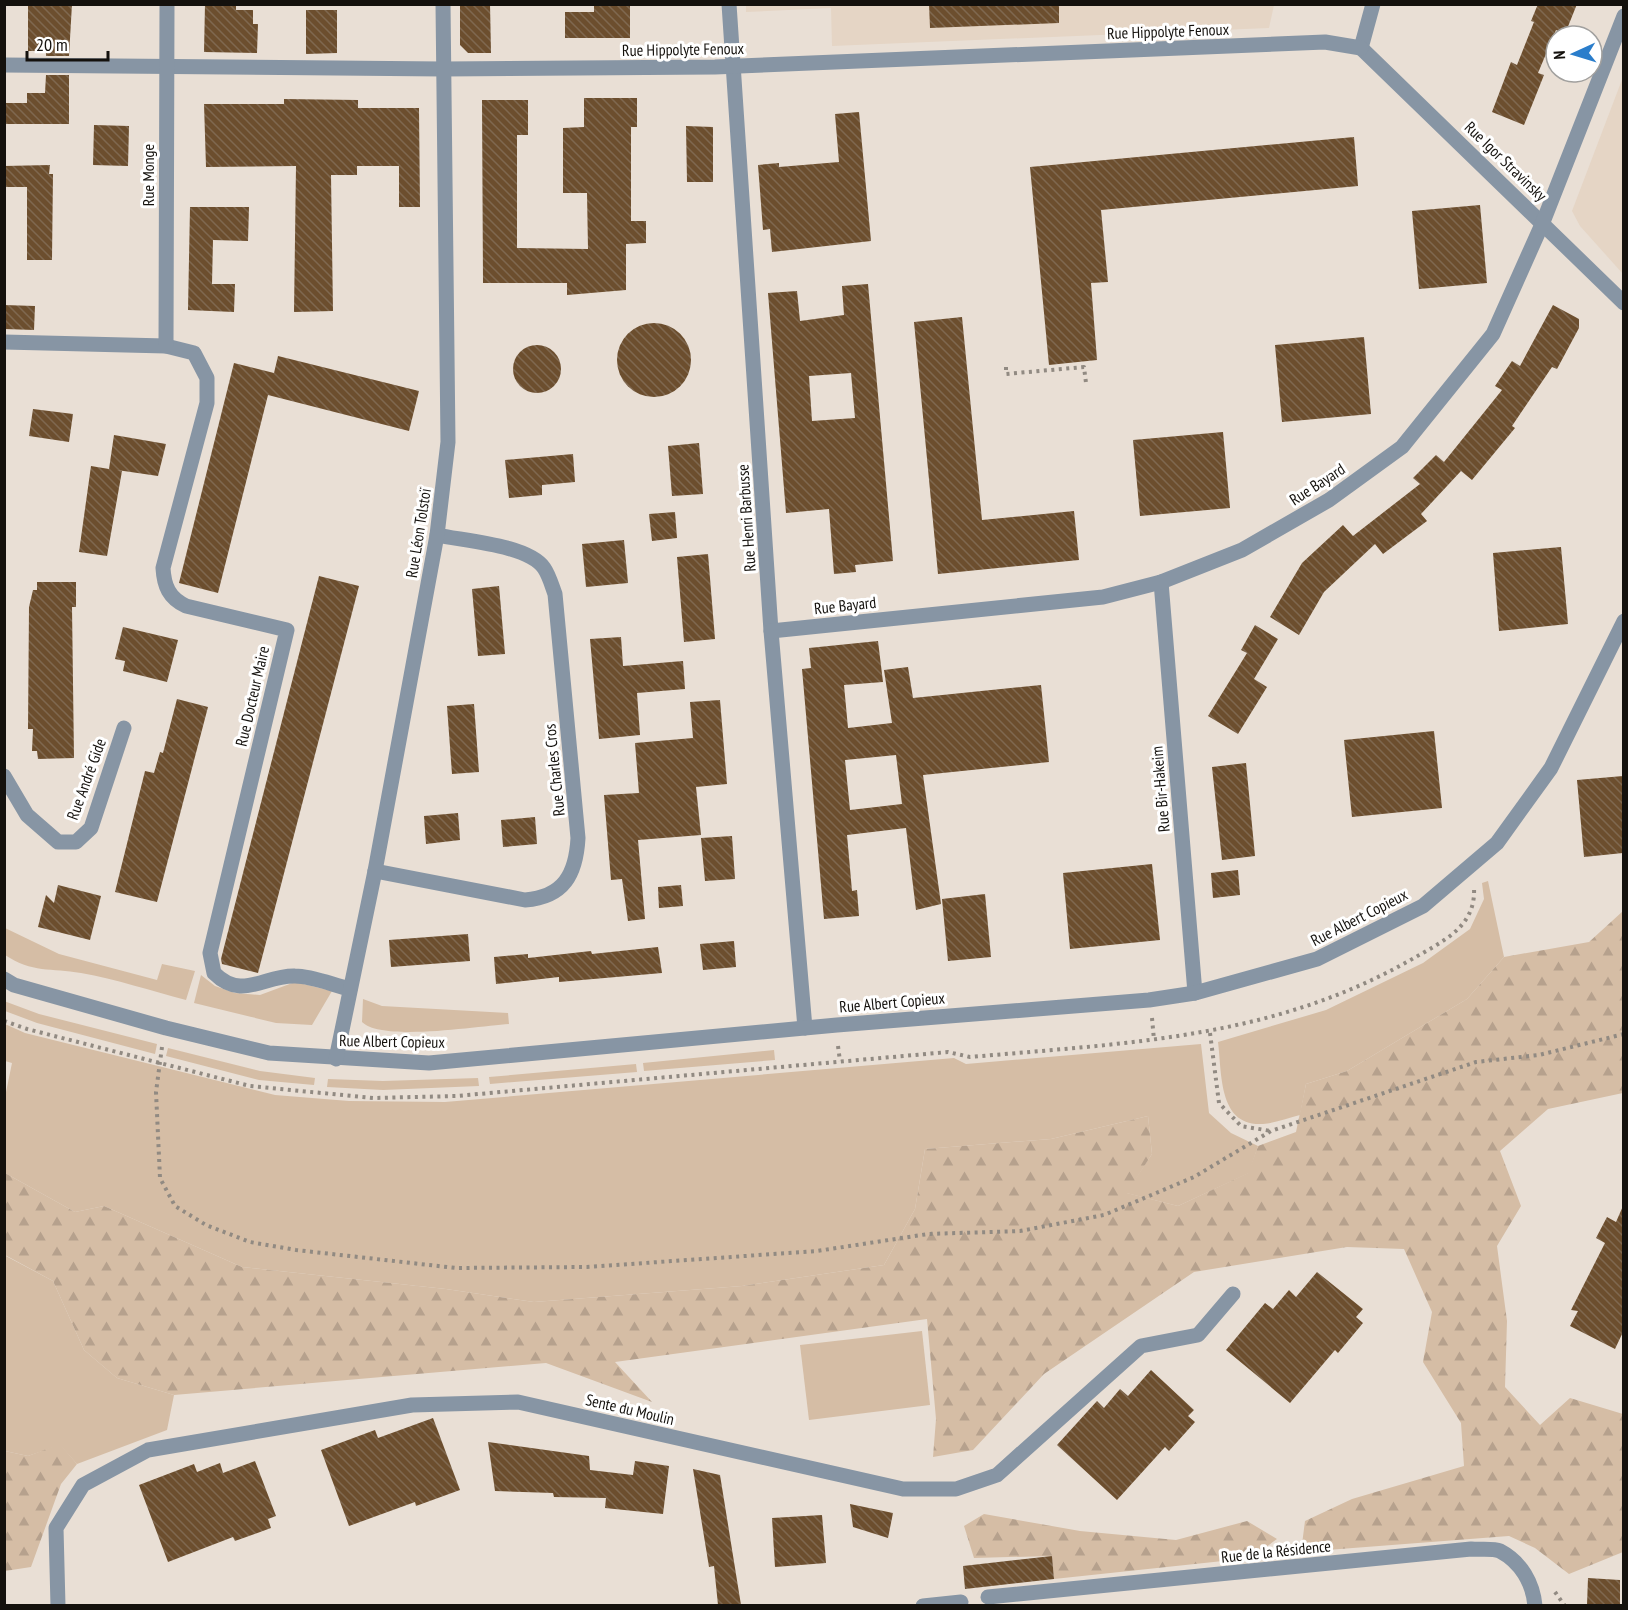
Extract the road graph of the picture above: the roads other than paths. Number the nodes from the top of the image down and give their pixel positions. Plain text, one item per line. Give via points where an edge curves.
1 (167, 4) edge
2 (443, 4) edge
3 (729, 4) edge
4 (1374, 4) edge
5 (1623, 16) edge
6 (1361, 48) junction
7 (4, 65) edge
8 (166, 66) junction
9 (733, 67) junction
10 (443, 69) junction
11 (1543, 222) junction
12 (1623, 303) edge
13 (4, 342) edge
14 (166, 346) junction
15 (437, 535) junction
16 (1161, 582) junction
17 (1623, 621) edge
18 (771, 631) junction
19 (124, 728) dead end
20 (4, 776) edge
21 (375, 872) junction
22 (4, 979) edge
23 (350, 989) junction
24 (1195, 993) junction
25 (805, 1028) junction
26 (336, 1059) junction
27 (1233, 1294) dead end
28 (988, 1597) dead end
29 (961, 1602) dead end
30 (58, 1605) edge
31 (923, 1605) edge
32 (1535, 1605) edge

1 - 8 street, Rue Monge
2 - 10 street, Rue Léon Tolstoï
3 - 9 street, Rue Henri Barbusse
4 - 6 street
5 - 11 street, Rue Bayard
6 - 9 street, Rue Hippolyte Fenoux via 1324,42
6 - 11 street, Rue Igor Stravinsky
7 - 8 street, Rue Hippolyte Fenoux
8 - 10 street, Rue Hippolyte Fenoux
8 - 14 street, Rue Monge
9 - 10 street, Rue Hippolyte Fenoux
9 - 18 street, Rue Henri Barbusse
10 - 15 street, Rue Léon Tolstoï via 448,442
11 - 12 street, Rue Igor Stravinsky
11 - 16 street, Rue Bayard via 1493,334 1402,447 1329,500 1260,541
13 - 14 street, Rue Docteur Maire
14 - 23 street, Rue Docteur Maire via 194,353 207,378 207,394 163,567 164,583 174,600 186,606 287,630 210,953 214,973 232,985 256,986 296,976
15 - 21 street, Rue Léon Tolstoï
15 - 21 street, Rue Charles Cros via 531,556 544,567 550,580 555,594 579,838 577,859 558,890 542,898 525,900
16 - 18 street, Rue Bayard via 1103,597
16 - 24 street, Rue Bir-Hakeim
17 - 24 street, Rue Albert Copieux via 1551,768 1497,843 1473,864 1423,906 1317,959
18 - 25 street, Rue Henri Barbusse
19 - 20 street, Rue André Gide via 91,828 76,842 58,842 27,815
21 - 23 street, Rue Léon Tolstoï
22 - 26 street, Rue Albert Copieux via 235,1045 269,1053
23 - 26 street, Rue Léon Tolstoï
24 - 25 street, Rue Albert Copieux
25 - 26 street, Rue Albert Copieux via 429,1063
27 - 30 street, Sente du Moulin via 1198,1335 1141,1346 997,1475 956,1489 903,1489 518,1402 412,1405 148,1450 83,1485 56,1528
28 - 32 street, Rue de la Résidence via 1471,1549 1499,1550 1520,1566 1533,1589
29 - 31 street

